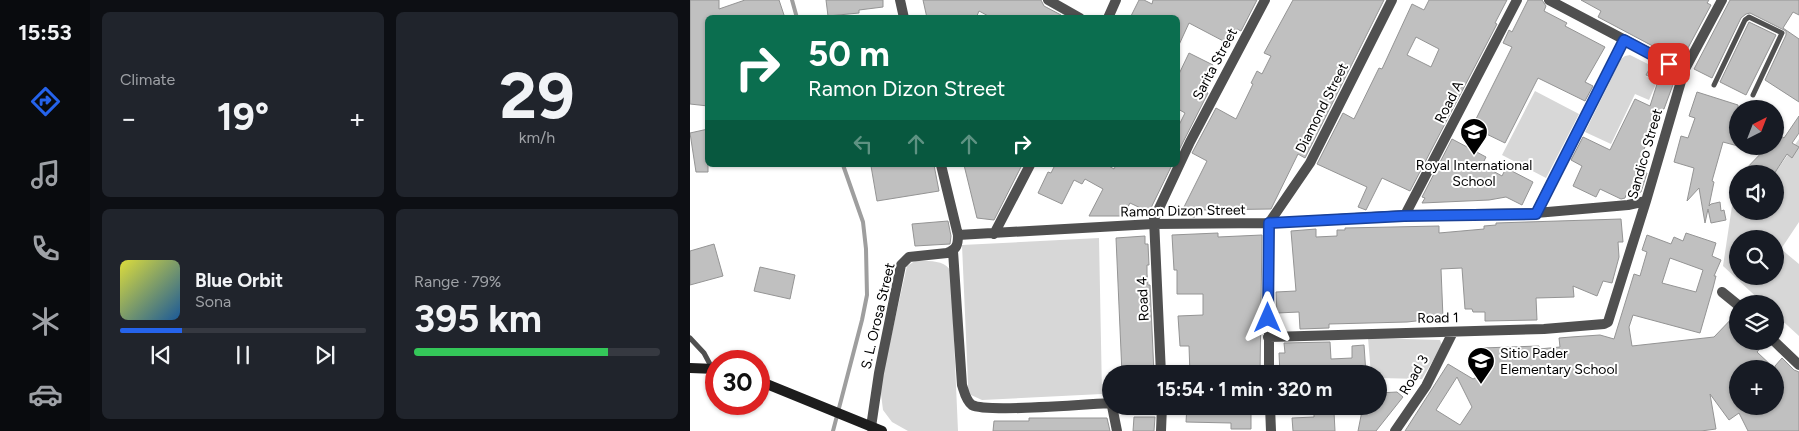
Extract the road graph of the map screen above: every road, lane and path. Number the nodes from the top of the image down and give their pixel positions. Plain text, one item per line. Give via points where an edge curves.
1 (900, 0) edge
2 (1048, 0) edge
3 (1116, 0) edge
4 (1265, 0) edge
5 (1392, 0) edge
6 (1517, 0) edge
7 (1550, 0) edge
8 (1722, 0) edge
9 (903, 15) edge
10 (1075, 15) edge
11 (1109, 15) edge
12 (1624, 40) junction
13 (1684, 71) junction
14 (1714, 85) dead end
15 (1754, 95) dead end
16 (1180, 163) edge
17 (941, 167) edge
18 (1029, 167) edge
19 (1178, 167) edge
20 (1646, 201) junction
21 (1536, 214) junction
22 (1404, 216) junction
23 (1269, 223) junction
24 (1153, 224) junction
25 (994, 234) junction
26 (958, 235) junction
27 (953, 251) junction
28 (1722, 292) dead end
29 (1729, 298) edge
30 (1608, 322) joint
31 (1453, 332) junction
32 (1268, 337) junction
33 (690, 338) edge
34 (1783, 350) edge
35 (705, 355) edge
36 (1161, 365) edge
37 (1269, 365) edge
38 (1799, 365) edge
39 (690, 368) edge
40 (705, 369) edge
41 (770, 385) edge
42 (1102, 404) edge
43 (1114, 415) edge
44 (1162, 415) edge
45 (1270, 415) edge
46 (871, 427) junction
47 (882, 431) edge
48 (1116, 431) edge
49 (1161, 431) edge
50 (1271, 431) edge
51 (1395, 431) edge

1 - 9 street
2 - 10 street
3 - 11 street
4 - 16 street, Sarita Street
5 - 23 street, Diamond Street via 1310,163
6 - 22 street, Road A
7 - 12 street
8 - 13 street, Sandico Street
12 - 13 street
12 - 21 street
13 - 20 street, Sandico Street
14 - 15 lane via 1749,17 1782,33
17 - 26 street
18 - 25 street
19 - 24 street, Sarita Street
20 - 21 street, Ramon Dizon Street via 1628,206
20 - 30 street, Sandico Street
21 - 22 street, Ramon Dizon Street
22 - 23 street, Ramon Dizon Street
23 - 24 street, Ramon Dizon Street
23 - 32 street
24 - 25 street, Ramon Dizon Street
24 - 36 street, Road 4
25 - 26 street, Ramon Dizon Street
26 - 27 street
27 - 42 street via 962,384 972,405 994,408
27 - 46 street, S. L. Orosa Street via 909,256 901,265 878,373
28 - 29 street
30 - 31 street, Road 1
31 - 32 street, Road 1
31 - 51 street, Road 3 via 1426,386
32 - 37 street
33 - 35 lane
34 - 38 street
39 - 40 street
41 - 46 street
43 - 48 street
44 - 49 street
45 - 50 street
46 - 47 street

